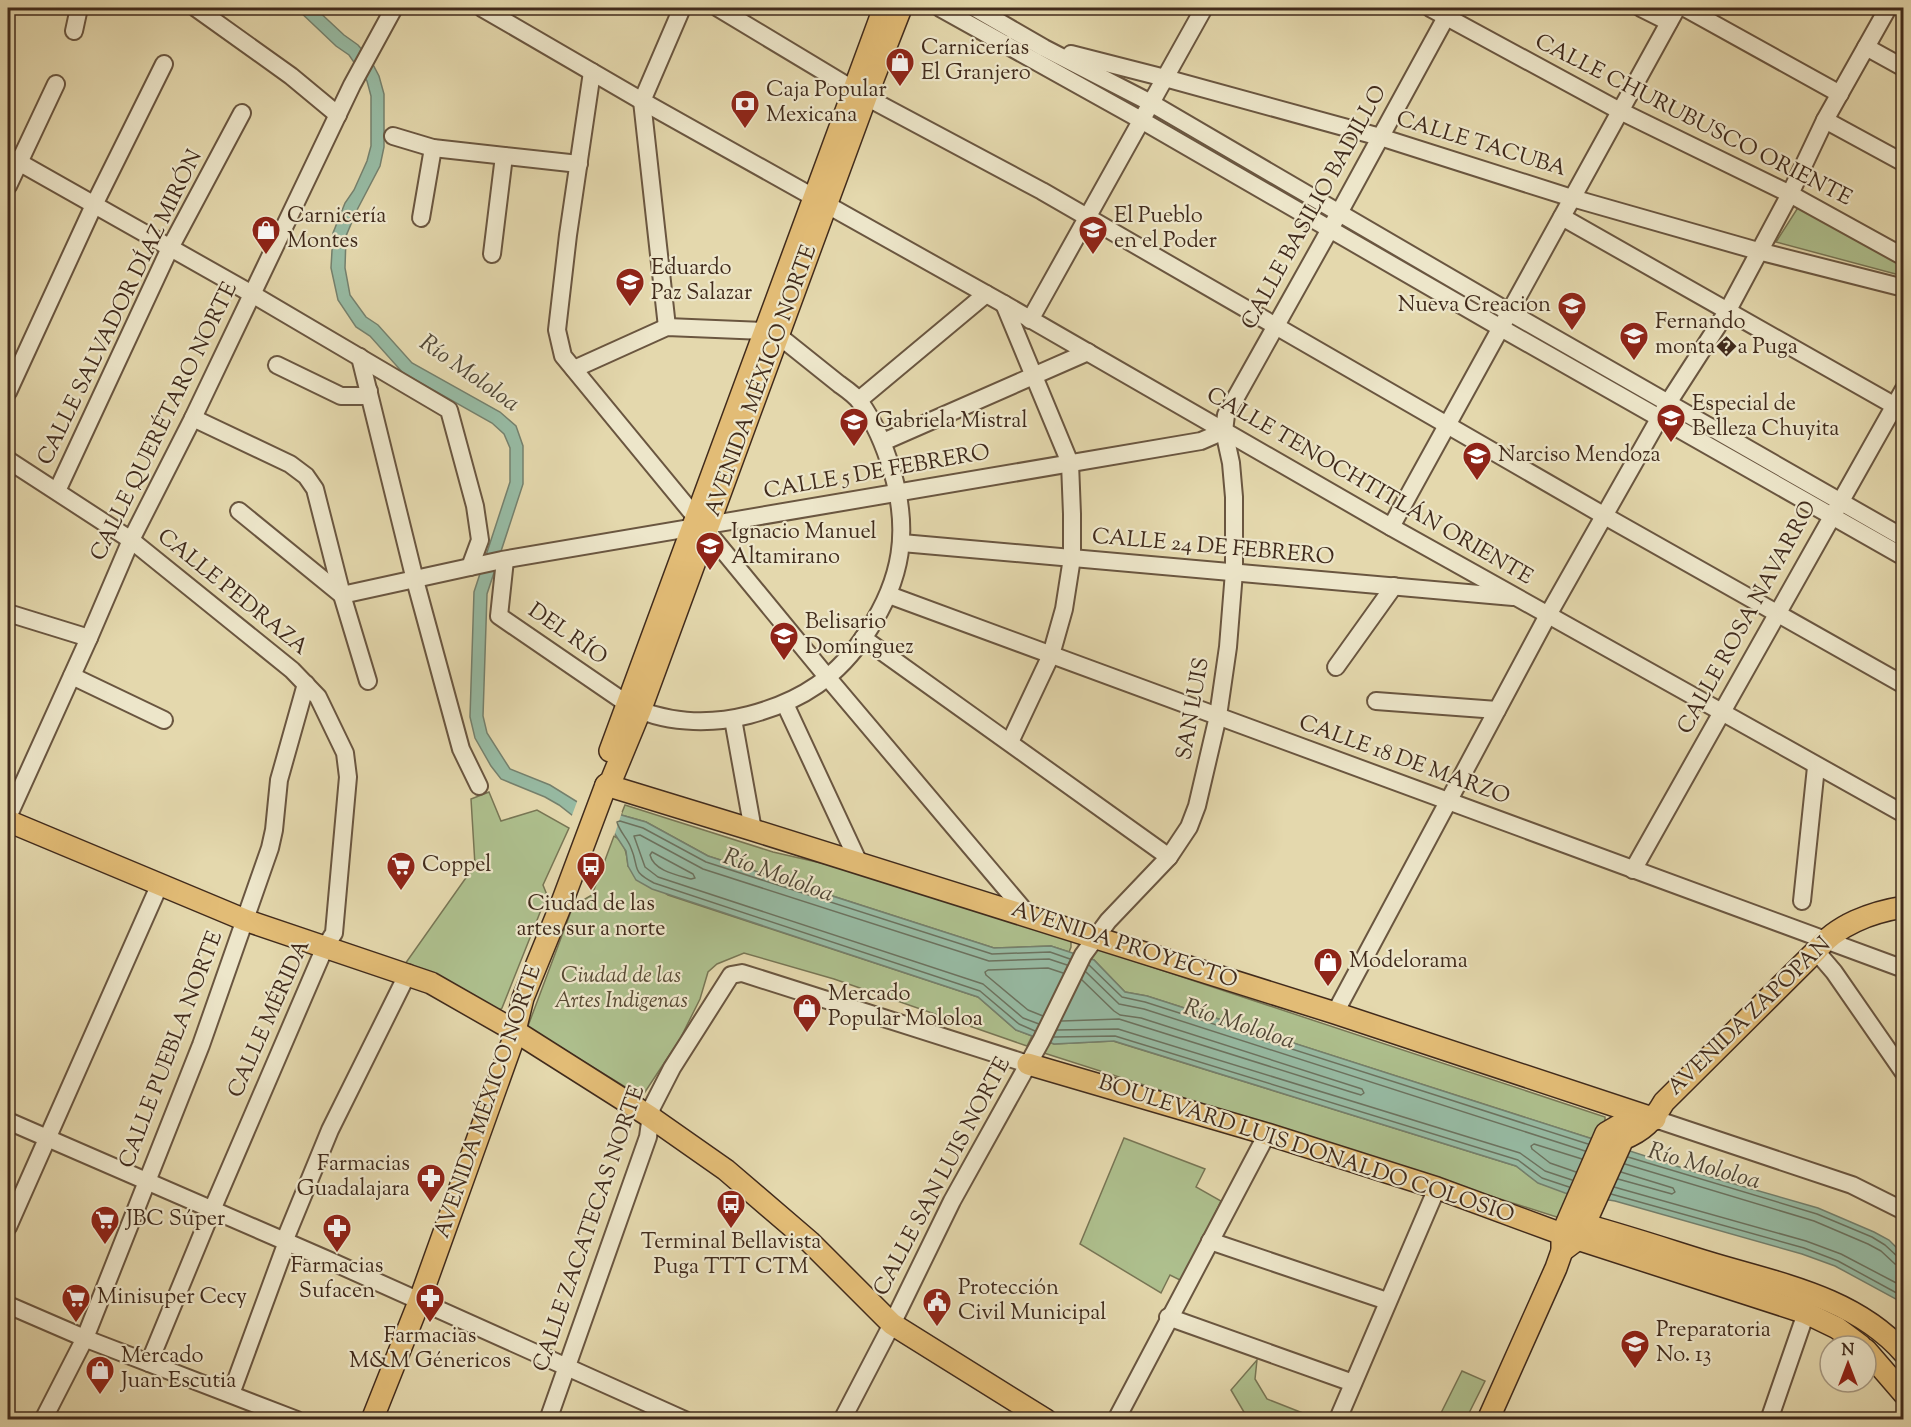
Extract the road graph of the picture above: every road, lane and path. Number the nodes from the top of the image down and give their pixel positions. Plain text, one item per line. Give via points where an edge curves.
1 (79, 8) edge
2 (196, 8) edge
3 (394, 8) edge
4 (482, 8) edge
5 (682, 8) edge
6 (718, 8) edge
7 (885, 8) edge
8 (901, 8) edge
9 (940, 8) edge
10 (975, 8) edge
11 (1204, 8) edge
12 (1430, 8) edge
13 (1641, 8) edge
14 (1685, 8) edge
15 (1888, 8) edge
16 (1449, 12) edge
17 (1673, 15) edge
18 (74, 31) dead end
19 (1866, 47) junction
20 (1044, 48) junction
21 (164, 64) dead end
22 (1904, 68) edge
23 (592, 72) junction
24 (1165, 78) junction
25 (56, 84) dead end
26 (860, 93) junction
27 (1840, 94) junction
28 (642, 101) junction
29 (1151, 103) junction
30 (1620, 111) junction
31 (242, 113) dead end
32 (338, 115) junction
33 (1141, 120) junction
34 (1825, 120) junction
35 (393, 136) dead end
36 (1380, 137) junction
37 (432, 148) junction
38 (504, 156) junction
39 (13, 159) edge
40 (1904, 163) edge
41 (579, 164) junction
42 (8, 186) edge
43 (1790, 194) junction
44 (1572, 198) junction
45 (821, 201) junction
46 (94, 205) junction
47 (1340, 213) junction
48 (1088, 217) junction
49 (1562, 217) junction
50 (422, 218) dead end
51 (1330, 229) junction
52 (170, 248) junction
53 (1758, 251) junction
54 (492, 254) dead end
55 (1904, 257) edge
56 (1904, 288) edge
57 (252, 294) junction
58 (986, 294) junction
59 (1004, 304) junction
60 (1728, 310) junction
61 (1509, 312) junction
62 (1030, 320) junction
63 (1276, 326) junction
64 (667, 327) junction
65 (1501, 328) junction
66 (772, 333) junction
67 (1088, 352) junction
68 (360, 357) junction
69 (278, 365) dead end
70 (574, 369) junction
71 (1036, 376) junction
72 (1904, 389) edge
73 (369, 391) junction
74 (8, 392) edge
75 (859, 400) junction
76 (1898, 408) edge
77 (1663, 411) junction
78 (193, 418) junction
79 (1448, 425) junction
80 (1224, 431) junction
81 (883, 442) junction
82 (8, 460) edge
83 (1070, 463) junction
84 (57, 491) junction
85 (898, 492) junction
86 (1835, 508) junction
87 (239, 512) dead end
88 (1603, 515) junction
89 (701, 525) junction
90 (1391, 527) junction
91 (1904, 538) edge
92 (131, 540) junction
93 (902, 543) junction
94 (1904, 557) edge
95 (1072, 558) junction
96 (504, 560) junction
97 (473, 567) junction
98 (1234, 572) junction
99 (415, 580) junction
100 (1394, 586) junction
101 (342, 595) junction
102 (889, 595) junction
103 (1520, 598) junction
104 (1777, 612) junction
105 (8, 613) edge
106 (1548, 615) junction
107 (89, 638) junction
108 (863, 638) junction
109 (1052, 655) junction
110 (1336, 667) dead end
111 (72, 676) junction
112 (828, 678) junction
113 (368, 681) dead end
114 (306, 684) junction
115 (1904, 685) edge
116 (1376, 701) dead end
117 (786, 704) junction
118 (633, 707) junction
119 (1497, 710) junction
120 (1721, 713) junction
121 (1218, 716) junction
122 (733, 719) junction
123 (164, 720) dead end
124 (1010, 742) junction
125 (1816, 767) junction
126 (479, 786) dead end
127 (603, 792) junction
128 (1449, 802) junction
129 (1902, 808) edge
130 (8, 817) edge
131 (8, 821) edge
132 (753, 830) junction
133 (1169, 857) junction
134 (858, 862) junction
135 (1633, 870) junction
136 (159, 886) junction
137 (1802, 901) dead end
138 (1904, 907) edge
139 (1029, 916) junction
140 (245, 920) junction
141 (1089, 946) junction
142 (1820, 946) junction
143 (326, 947) junction
144 (1904, 969) edge
145 (408, 973) junction
146 (742, 973) joint
147 (1335, 1013) junction
148 (523, 1036) junction
149 (1028, 1064) junction
150 (1904, 1073) edge
151 (1653, 1111) junction
152 (649, 1116) junction
153 (8, 1121) edge
154 (1267, 1134) junction
155 (47, 1139) junction
156 (147, 1181) junction
157 (1437, 1188) junction
158 (214, 1210) junction
159 (1904, 1211) edge
160 (8, 1227) edge
161 (1571, 1234) junction
162 (1210, 1240) junction
163 (285, 1241) junction
164 (1777, 1293) junction
165 (1387, 1301) junction
166 (419, 1302) junction
167 (8, 1305) edge
168 (1806, 1313) junction
169 (1168, 1317) junction
170 (892, 1324) junction
171 (1845, 1334) edge
172 (85, 1338) junction
173 (1904, 1353) edge
174 (149, 1363) junction
175 (1878, 1364) edge
176 (567, 1366) junction
177 (1353, 1383) junction
178 (231, 1394) junction
179 (1904, 1394) edge
180 (43, 1419) edge
181 (297, 1419) edge
182 (372, 1419) edge
183 (548, 1419) edge
184 (685, 1419) edge
185 (842, 1419) edge
186 (1046, 1419) edge
187 (1116, 1419) edge
188 (1338, 1419) edge
189 (1488, 1419) edge
190 (1769, 1419) edge

1 - 18 street
2 - 32 street
3 - 32 street, CALLE QUERÉTARO NORTE
4 - 23 street, CALLE TENOCHTITLÁN ORIENTE
5 - 28 street
6 - 26 street
7 - 26 main road, AVENIDA MÉXICO NORTE
8 - 26 main road, AVENIDA MÉXICO NORTE
9 - 33 street
10 - 20 street
11 - 24 street
12 - 16 street, CALLE CHURUBUSCO ORIENTE
13 - 17 street
14 - 27 street
15 - 19 street
16 - 30 street, CALLE CHURUBUSCO ORIENTE
16 - 36 street, CALLE BASILIO BADILLO
17 - 30 street
19 - 22 street
19 - 27 street
20 - 24 street, CALLE TACUBA
20 - 29 street
21 - 46 street
23 - 28 street, CALLE TENOCHTITLÁN ORIENTE
23 - 41 street
24 - 29 street
24 - 36 street, CALLE TACUBA
25 - 39 street
26 - 45 main road, AVENIDA MÉXICO NORTE
26 - 48 street
27 - 34 street
28 - 45 street, CALLE TENOCHTITLÁN ORIENTE
28 - 64 street
29 - 33 street
29 - 47 street
30 - 43 street, CALLE CHURUBUSCO ORIENTE
30 - 44 street
31 - 52 street, CALLE SALVADOR DÍAZ MIRÓN
32 - 57 street, CALLE QUERÉTARO NORTE
33 - 48 street
33 - 51 street
34 - 40 street
34 - 43 street
35 - 37 street
36 - 44 street, CALLE TACUBA
36 - 47 street, CALLE BASILIO BADILLO
37 - 38 street
37 - 50 street
38 - 41 street
38 - 54 street
39 - 42 street
39 - 46 street
41 - 70 street via 557,330 563,356
43 - 53 street
43 - 55 street, CALLE CHURUBUSCO ORIENTE
44 - 49 street
44 - 53 street, CALLE TACUBA
45 - 58 street, CALLE TENOCHTITLÁN ORIENTE
45 - 66 main road, AVENIDA MÉXICO NORTE
46 - 52 street
46 - 74 street
47 - 51 street, CALLE BASILIO BADILLO
47 - 61 street
48 - 62 street
48 - 63 street
49 - 60 street
49 - 61 street
51 - 63 street, CALLE BASILIO BADILLO
51 - 65 street
52 - 57 street
52 - 84 street, CALLE SALVADOR DÍAZ MIRÓN
53 - 56 street, CALLE TACUBA
53 - 60 street
57 - 68 street
57 - 78 street, CALLE QUERÉTARO NORTE
58 - 59 street, CALLE TENOCHTITLÁN ORIENTE
58 - 75 street
59 - 62 street, CALLE TENOCHTITLÁN ORIENTE
59 - 71 street
60 - 76 street
60 - 77 street
61 - 65 street
61 - 77 street
62 - 67 street, CALLE TENOCHTITLÁN ORIENTE
63 - 79 street
63 - 80 street, CALLE BASILIO BADILLO via 1226,415
64 - 66 street
64 - 70 street
65 - 77 street
65 - 79 street
66 - 75 street
66 - 89 main road, AVENIDA MÉXICO NORTE
67 - 71 street
67 - 80 street, CALLE TENOCHTITLÁN ORIENTE
68 - 73 street
68 - 97 street via 448,410 475,506 480,540
69 - 73 street via 340,396 363,396
70 - 89 street
71 - 81 street
71 - 83 street
72 - 76 street, CALLE ROSA NAVARRO
73 - 99 street
75 - 81 street
76 - 86 street, CALLE ROSA NAVARRO
77 - 86 street
77 - 88 street
78 - 92 street, CALLE QUERÉTARO NORTE
78 - 101 street via 290,464 306,476 315,489
79 - 88 street
79 - 90 street
80 - 83 street, CALLE 5 DE FEBRERO via 1201,441
80 - 90 street, CALLE TENOCHTITLÁN ORIENTE
80 - 98 street, SAN LUIS via 1234,496
81 - 85 street
82 - 84 street, CALLE PEDRAZA
83 - 85 street, CALLE 5 DE FEBRERO
83 - 95 street
84 - 92 street, CALLE PEDRAZA
85 - 89 street, CALLE 5 DE FEBRERO
85 - 93 street
86 - 91 street
86 - 94 street
86 - 104 street, CALLE ROSA NAVARRO
87 - 101 street
88 - 104 street
88 - 106 street
89 - 96 street, CALLE 5 DE FEBRERO
89 - 112 street
89 - 118 main road, AVENIDA MÉXICO NORTE
90 - 103 street, CALLE TENOCHTITLÁN ORIENTE
92 - 107 street, CALLE QUERÉTARO NORTE
92 - 114 street, CALLE PEDRAZA
93 - 95 street, CALLE 24 DE FEBRERO
93 - 102 street
95 - 98 street, CALLE 24 DE FEBRERO
95 - 109 street
96 - 97 street, CALLE 5 DE FEBRERO
96 - 118 street, DEL RÍO via 500,616
97 - 99 street, CALLE 5 DE FEBRERO
98 - 100 street, CALLE 24 DE FEBRERO
98 - 121 street, SAN LUIS
99 - 101 street, CALLE 5 DE FEBRERO
99 - 126 street via 461,749
100 - 103 street, CALLE 24 DE FEBRERO
100 - 110 street
101 - 113 street
102 - 108 street
102 - 109 street, CALLE 18 DE MARZO
103 - 106 street, CALLE TENOCHTITLÁN ORIENTE
104 - 115 street
104 - 120 street, CALLE ROSA NAVARRO
105 - 107 street
106 - 119 street
106 - 120 street, CALLE TENOCHTITLÁN ORIENTE
107 - 111 street, CALLE QUERÉTARO NORTE
108 - 112 street
108 - 124 street
109 - 121 street, CALLE 18 DE MARZO
109 - 124 street
111 - 123 street
111 - 130 street, CALLE QUERÉTARO NORTE
112 - 117 street
112 - 139 street
114 - 140 street, CALLE PUEBLA NORTE via 279,780 270,848
114 - 143 street, CALLE MÉRIDA via 318,697 345,753 348,777 334,933
116 - 119 street
117 - 122 street
117 - 134 street
118 - 122 street via 673,719
118 - 127 main road, AVENIDA MÉXICO NORTE via 601,776
119 - 128 street
120 - 125 street, CALLE TENOCHTITLÁN ORIENTE
120 - 135 street, CALLE ROSA NAVARRO
121 - 128 street, CALLE 18 DE MARZO
121 - 133 street, SAN LUIS via 1197,806 1189,827
122 - 132 street
124 - 133 street
125 - 129 street, CALLE TENOCHTITLÁN ORIENTE
125 - 137 street
127 - 132 main road, AVENIDA PROYECTO
127 - 148 main road, AVENIDA MÉXICO NORTE via 523,998
128 - 135 street, CALLE 18 DE MARZO
128 - 147 street
131 - 136 main road
132 - 134 main road, AVENIDA PROYECTO
133 - 141 street, SAN LUIS
134 - 139 main road, AVENIDA PROYECTO
135 - 142 street, CALLE 18 DE MARZO
136 - 140 main road
136 - 155 street
138 - 142 main road, AVENIDA ZAPOPAN via 1868,915
139 - 141 main road, AVENIDA PROYECTO
140 - 143 main road
140 - 156 street, CALLE PUEBLA NORTE
141 - 147 main road, AVENIDA PROYECTO
141 - 149 street, CALLE SAN LUIS NORTE
142 - 144 street, CALLE 18 DE MARZO
142 - 150 street
142 - 151 main road, AVENIDA ZAPOPAN
143 - 145 main road
143 - 158 street, CALLE MÉRIDA
145 - 148 main road
145 - 163 street via 330,1130
146 - 149 street, BOULEVARD LUIS DONALDO COLOSIO
146 - 152 street, CALLE ZACATECAS NORTE via 731,975 724,982 672,1068
147 - 151 main road, AVENIDA PROYECTO
148 - 152 main road
148 - 166 main road, AVENIDA MÉXICO NORTE
149 - 154 main road, BOULEVARD LUIS DONALDO COLOSIO
149 - 170 street, CALLE SAN LUIS NORTE via 952,1201
151 - 159 street, AVENIDA PROYECTO via 1852,1185
151 - 161 main road, AVENIDA ZAPOPAN via 1615,1136
152 - 170 main road via 726,1170 810,1242
152 - 176 street, CALLE ZACATECAS NORTE via 648,1137
153 - 155 street
154 - 157 main road, BOULEVARD LUIS DONALDO COLOSIO
154 - 162 street
155 - 156 street
155 - 160 street
156 - 158 street
156 - 172 street, CALLE PUEBLA NORTE
157 - 161 main road, BOULEVARD LUIS DONALDO COLOSIO
157 - 165 street
158 - 163 street
158 - 174 street, CALLE MÉRIDA
161 - 164 main road, BOULEVARD LUIS DONALDO COLOSIO
161 - 189 main road
162 - 165 street
162 - 169 street
163 - 166 street
163 - 178 street
164 - 168 main road, BOULEVARD LUIS DONALDO COLOSIO
164 - 173 main road, BOULEVARD LUIS DONALDO COLOSIO via 1819,1297 1864,1318
165 - 177 street
166 - 176 street
166 - 182 main road, AVENIDA MÉXICO NORTE
167 - 172 street
168 - 171 main road, BOULEVARD LUIS DONALDO COLOSIO
168 - 190 street
169 - 177 street
169 - 187 street
170 - 185 street, CALLE SAN LUIS NORTE
170 - 186 main road
172 - 174 street
172 - 180 street, CALLE PUEBLA NORTE
174 - 178 street
175 - 179 main road
176 - 183 street, CALLE ZACATECAS NORTE
176 - 184 street
177 - 188 street
178 - 181 street

